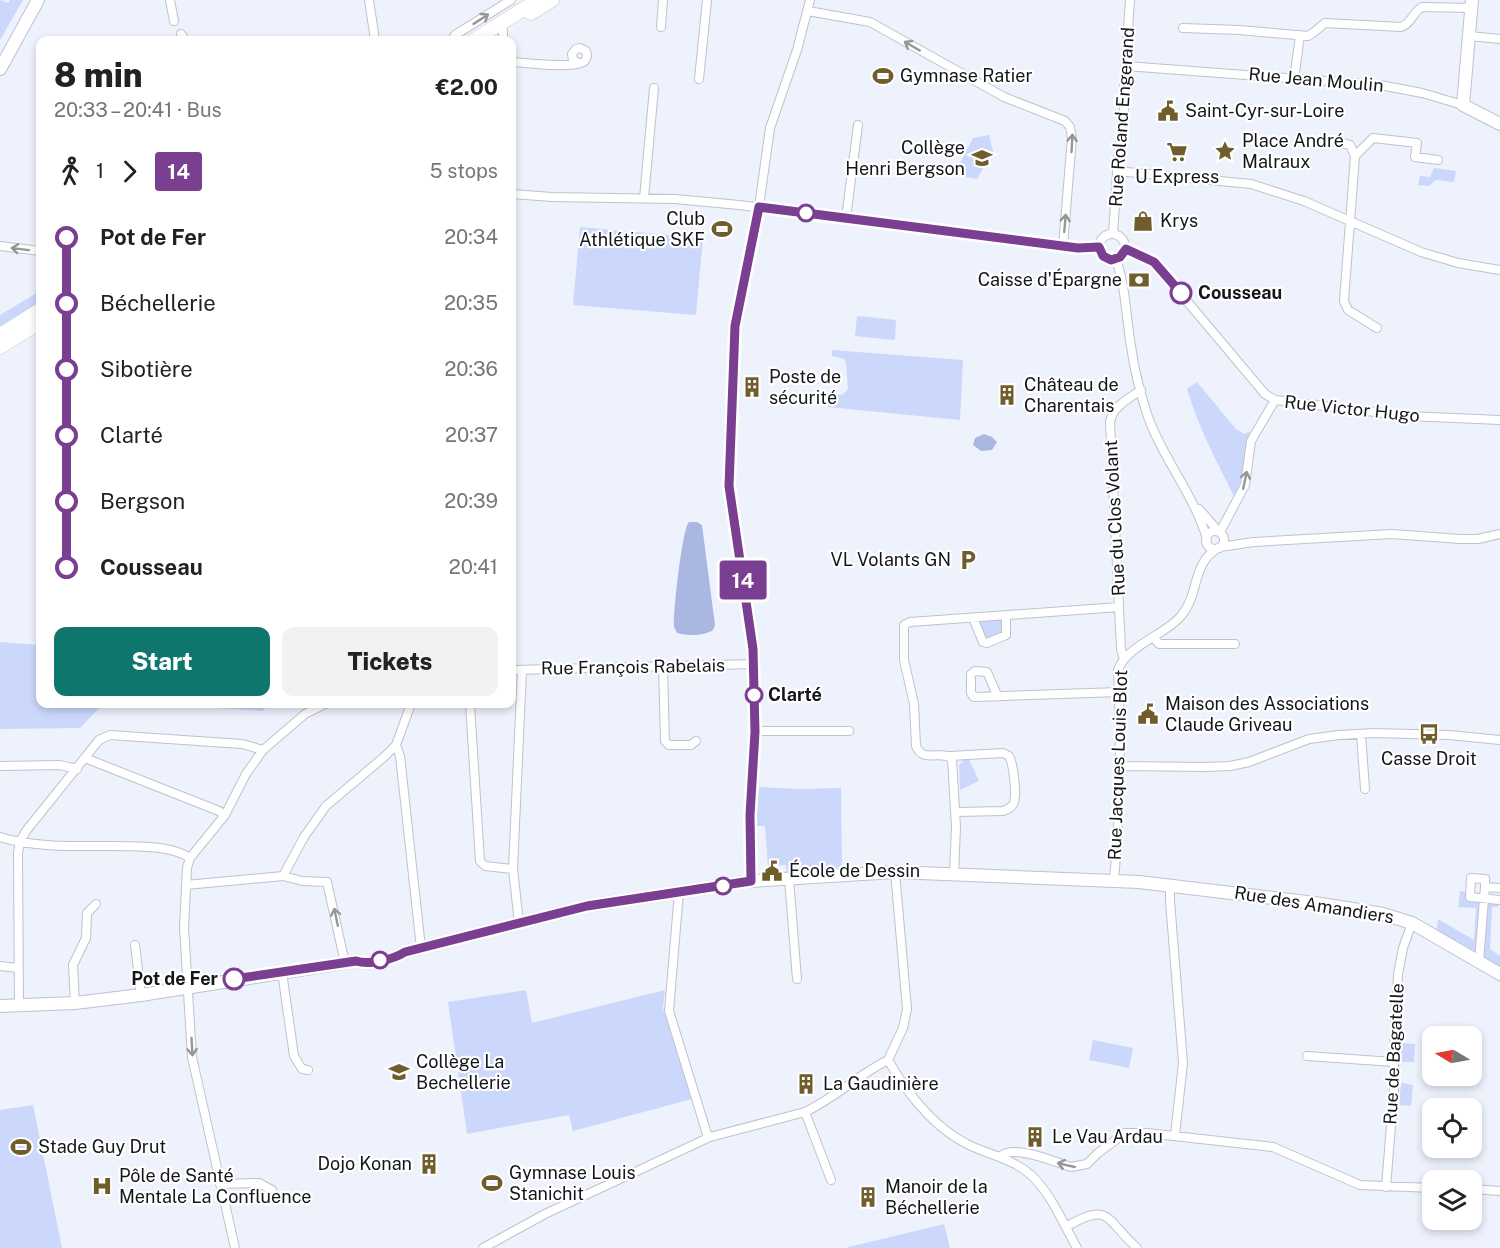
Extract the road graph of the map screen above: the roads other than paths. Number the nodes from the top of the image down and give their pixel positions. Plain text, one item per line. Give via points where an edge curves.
1 (38, 0) edge
2 (170, 0) edge
3 (369, 0) edge
4 (511, 0) edge
5 (538, 0) edge
6 (552, 0) edge
7 (663, 0) edge
8 (707, 0) edge
9 (810, 0) edge
10 (1130, 0) edge
11 (1472, 4) edge
12 (808, 11) junction
13 (174, 21) dead end
14 (661, 27) dead end
15 (1183, 28) dead end
16 (1300, 35) junction
17 (374, 36) edge
18 (454, 36) edge
19 (480, 36) edge
20 (503, 36) edge
21 (1469, 36) junction
22 (1500, 39) edge
23 (516, 62) edge
24 (579, 63) dead end
25 (1126, 66) junction
26 (0, 69) edge
27 (1295, 73) dead end
28 (699, 79) dead end
29 (654, 88) dead end
30 (1463, 105) junction
31 (1500, 124) edge
32 (858, 125) dead end
33 (1336, 142) dead end
34 (1355, 156) junction
35 (1438, 160) dead end
36 (1117, 171) junction
37 (516, 194) edge
38 (644, 198) junction
39 (759, 207) junction
40 (846, 218) junction
41 (1349, 221) junction
42 (1113, 234) junction
43 (0, 246) edge
44 (1063, 246) junction
45 (1099, 247) junction
46 (1126, 249) junction
47 (36, 250) edge
48 (1116, 260) junction
49 (1500, 270) edge
50 (36, 312) edge
51 (36, 324) edge
52 (1377, 328) dead end
53 (0, 335) edge
54 (0, 347) edge
55 (1141, 390) junction
56 (1275, 400) junction
57 (1500, 420) edge
58 (1191, 500) junction
59 (1220, 532) junction
60 (1500, 534) edge
61 (1207, 540) junction
62 (1254, 543) junction
63 (1219, 548) junction
64 (1201, 564) junction
65 (1119, 607) junction
66 (1006, 616) junction
67 (973, 618) junction
68 (1154, 638) junction
69 (1235, 644) dead end
70 (1124, 659) junction
71 (754, 664) junction
72 (663, 667) junction
73 (516, 670) edge
74 (522, 670) junction
75 (1119, 692) junction
76 (998, 697) dead end
77 (317, 708) edge
78 (410, 708) edge
79 (470, 708) edge
80 (849, 731) dead end
81 (755, 732) junction
82 (1361, 734) junction
83 (1500, 740) edge
84 (696, 741) dead end
85 (396, 745) junction
86 (263, 750) junction
87 (950, 756) junction
88 (85, 758) junction
89 (0, 766) edge
90 (1121, 766) junction
91 (77, 769) junction
92 (1365, 789) dead end
93 (956, 812) junction
94 (225, 815) junction
95 (0, 837) edge
96 (20, 842) junction
97 (190, 858) junction
98 (513, 869) junction
99 (895, 872) junction
100 (954, 873) junction
101 (283, 876) junction
102 (789, 879) junction
103 (1114, 880) junction
104 (751, 881) junction
105 (186, 885) junction
106 (1170, 885) junction
107 (1485, 887) junction
108 (1500, 888) edge
109 (679, 892) junction
110 (1485, 898) junction
111 (1500, 900) edge
112 (96, 904) dead end
113 (1412, 922) junction
114 (519, 923) junction
115 (135, 945) dead end
116 (421, 948) junction
117 (1479, 961) junction
118 (345, 963) junction
119 (0, 966) edge
120 (18, 968) junction
121 (282, 972) junction
122 (1500, 974) edge
123 (797, 979) dead end
124 (188, 988) junction
125 (141, 995) junction
126 (75, 1003) junction
127 (0, 1006) edge
128 (19, 1006) junction
129 (1307, 1056) dead end
130 (888, 1060) junction
131 (1394, 1062) junction
132 (308, 1070) dead end
133 (805, 1112) junction
134 (1175, 1135) junction
135 (710, 1137) junction
136 (1001, 1156) junction
137 (831, 1180) dead end
138 (220, 1184) junction
139 (1386, 1187) junction
140 (1422, 1188) edge
141 (272, 1190) dead end
142 (1482, 1190) edge
143 (1500, 1191) edge
144 (1066, 1227) junction
145 (235, 1248) edge
146 (483, 1248) edge
147 (1077, 1248) edge
148 (1137, 1248) edge

1 - 26 street
2 - 13 street
3 - 17 street
18 -> 4 street
5 - 19 main road
6 - 20 main road
7 - 14 street
8 - 28 street
9 - 12 street
10 - 25 street, Rue Roland Engerand
11 - 16 street via 1422,7 1401,27 1325,23 1311,35
11 - 21 street
12 - 39 street via 770,128
44 -> 12 street via 1072,138 1065,121 1004,97 870,22
15 - 16 street
16 - 27 street
21 - 22 street
21 - 30 street
23 - 24 street
25 - 30 street, Rue Jean Moulin via 1380,85
25 - 36 street, Rue Roland Engerand
29 - 38 street
30 - 31 street, Rue Jean Moulin
32 - 40 street
33 - 34 street via 1350,145
34 - 35 street via 1374,138 1417,143 1415,157
34 - 41 street
36 - 41 street via 1251,184
36 - 42 street, Rue Roland Engerand
37 - 38 street
38 - 39 street
39 - 40 street
39 - 71 street via 735,326 729,486
40 - 44 street
41 - 49 street via 1421,252
41 - 52 street via 1345,306
42 - 45 street via 1103,237
42 - 46 street via 1124,240
47 -> 43 street
44 - 45 street
45 - 48 street via 1103,256
46 - 48 street
46 - 56 street, Rue Victor Hugo via 1154,262 1265,394
48 - 55 street
50 - 53 main road
51 - 54 main road
55 - 58 street via 1159,442
55 - 65 street, Rue du Clos Volant via 1116,408 1110,422
56 - 57 street, Rue Victor Hugo via 1408,416
59 -> 56 street via 1245,485 1251,441
58 - 59 street
58 - 61 street
59 - 61 street via 1212,532
59 - 62 street
59 - 63 street via 1224,540
60 - 62 street via 1478,539 1392,534
61 - 63 street via 1210,546
61 - 64 street
62 - 63 street
63 - 64 street, Rue Jacques Louis Blot
64 - 68 street, Rue Jacques Louis Blot via 1188,606 1174,624
65 - 66 street
65 - 70 street, Rue du Clos Volant
66 - 67 street
66 - 67 street via 1006,634 987,644
67 - 87 street via 910,622 903,628 918,752
68 - 69 street via 1159,645
68 - 70 street, Rue Jacques Louis Blot
70 - 75 street, Rue Jacques Louis Blot via 1118,670
71 - 72 street, Rue François Rabelais
71 - 81 street
72 - 74 street, Rue François Rabelais
72 - 84 street via 665,741 669,745 687,746
73 - 74 street, Rue François Rabelais
74 - 98 street
75 - 76 street
75 - 90 street, Rue Jacques Louis Blot
77 - 86 street
78 - 85 street
79 - 98 street via 480,861 485,866
80 - 81 street
81 - 104 street
82 - 83 street
82 - 90 street via 1309,739 1230,766
82 - 92 street
85 - 101 street via 326,806
85 - 116 street
86 - 88 street via 242,744 110,735 99,740
86 - 94 street
87 - 93 street
87 - 93 street via 1003,753 1012,763 1014,800 1010,808
88 - 91 street
88 - 94 street
89 - 91 street via 60,765
90 - 103 street, Rue Jacques Louis Blot
91 - 96 street
93 - 100 street
94 - 97 street
95 - 96 street
96 - 97 street via 149,847
96 - 120 street
97 - 105 street
98 - 114 street
99 - 100 street, Rue des Amandiers
99 - 102 street, Rue des Amandiers
99 - 130 street via 907,1009
100 - 103 street, Rue des Amandiers
101 - 105 street
118 -> 101 street via 328,883
102 - 104 street, Rue des Amandiers
102 - 123 street
103 - 106 street, Rue des Amandiers
104 - 109 street, Rue des Amandiers
105 - 124 street
106 - 113 street, Rue des Amandiers via 1315,903
106 - 134 street via 1183,1063
107 - 108 street
107 - 110 street
107 - 110 street via 1485,879 1471,878 1470,897
109 - 114 street, Rue des Amandiers via 587,906
109 - 135 street via 669,1011
110 - 111 street
110 - 117 street
112 - 126 street via 87,913 86,938 72,969
113 - 117 street, Rue des Amandiers
113 - 131 street, Rue de Bagatelle via 1398,974
114 - 116 street, Rue des Amandiers
115 - 125 street
116 - 118 street, Rue des Amandiers via 380,960
117 - 122 street, Rue des Amandiers
118 - 121 street, Rue des Amandiers
119 - 120 street
120 - 128 street
121 - 124 street, Rue des Amandiers
121 - 132 street via 294,1056
124 - 125 street, Rue des Amandiers
124 -> 138 street via 192,1057
125 - 126 street, Rue des Amandiers
126 - 128 street, Rue des Amandiers
127 - 128 street, Rue des Amandiers
129 - 131 street
130 - 133 street
130 - 136 street via 945,1131 971,1146
131 - 139 street, Rue de Bagatelle
133 - 135 street
133 - 137 street
134 -> 136 street via 1125,1134 1078,1167 1017,1151
134 - 139 street via 1273,1147 1360,1185
135 - 146 street via 545,1214
136 - 144 street via 1040,1184
138 - 141 street via 259,1183
138 - 145 street
139 - 140 street
142 - 143 street
144 - 147 street
144 - 148 street via 1091,1214 1101,1214 1114,1222

